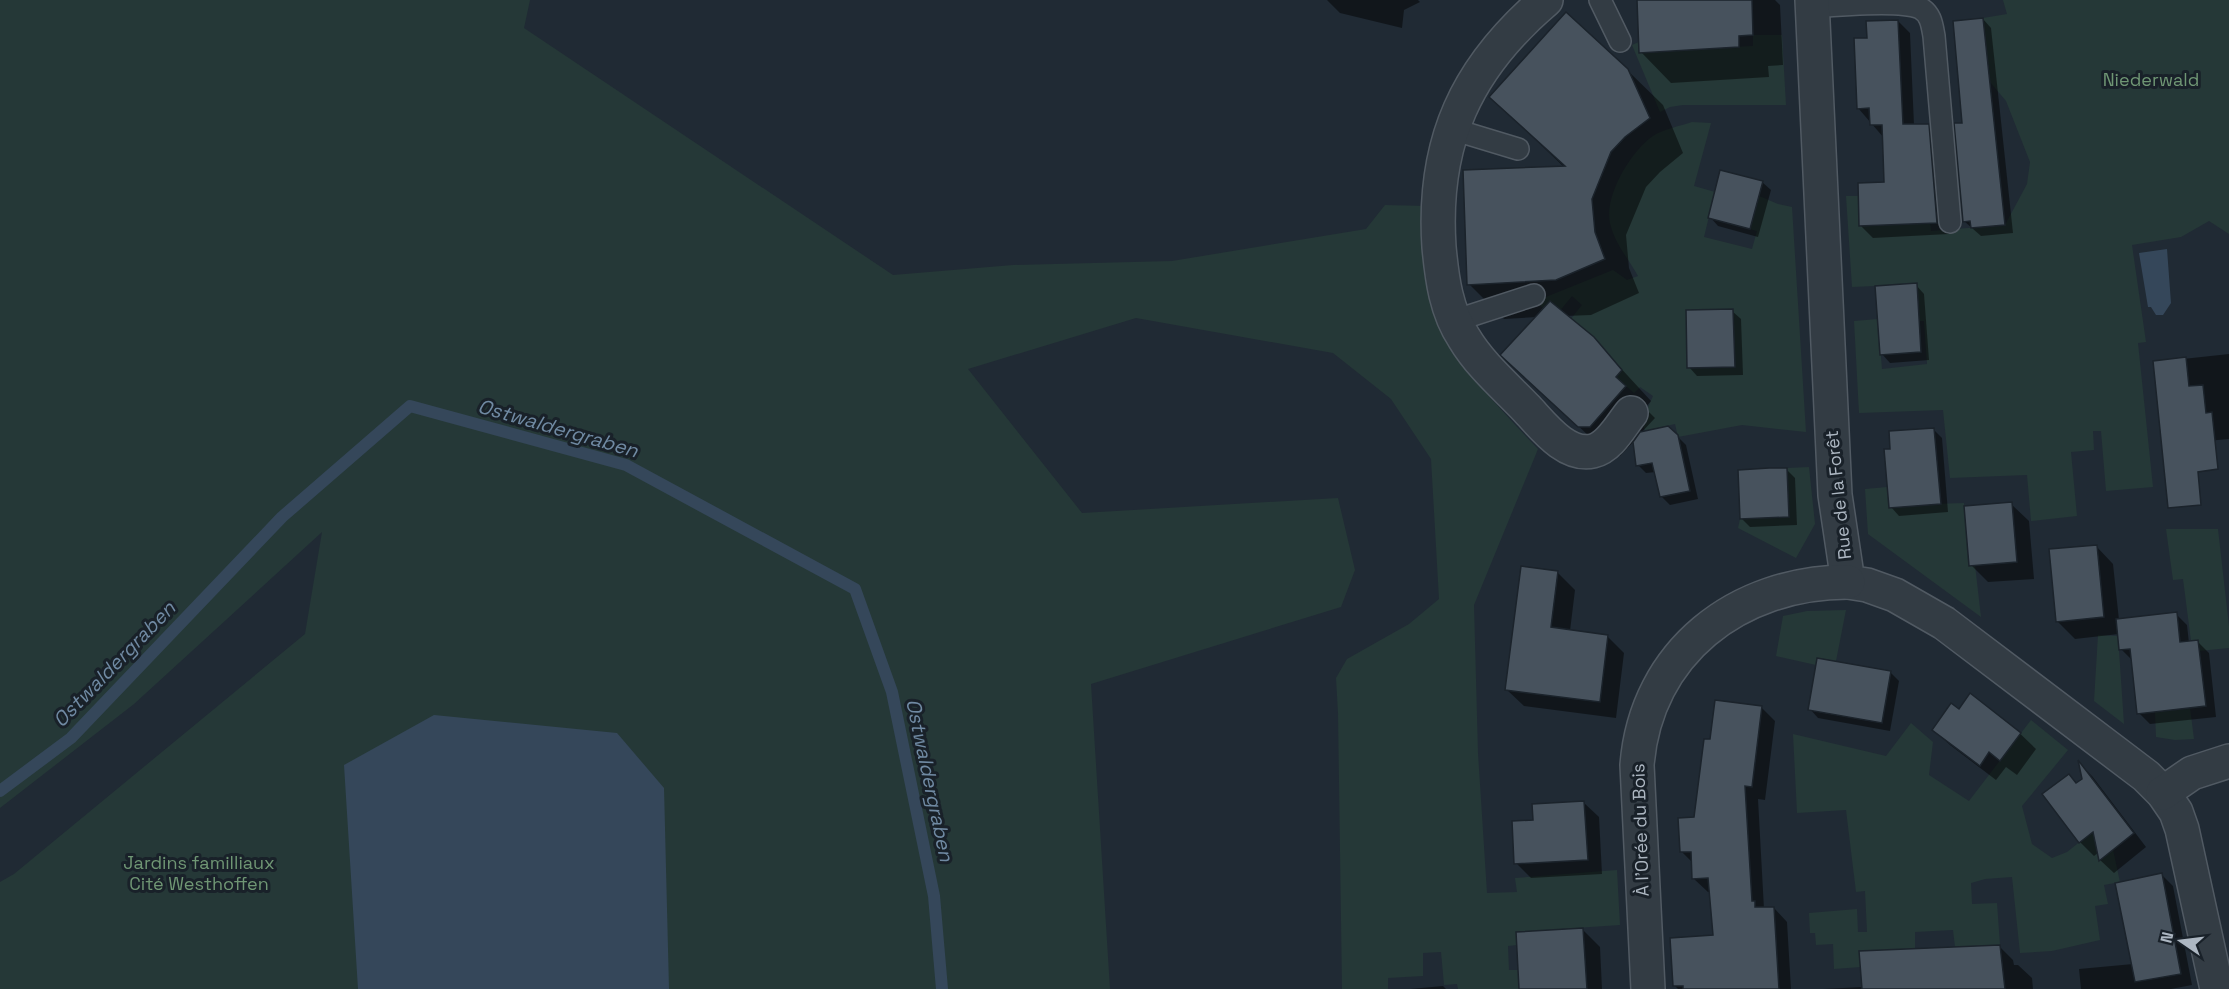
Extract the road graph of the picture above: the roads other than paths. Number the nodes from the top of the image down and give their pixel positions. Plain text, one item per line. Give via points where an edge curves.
1 (1545, 0) edge
2 (1600, 0) edge
3 (1812, 3) edge
4 (1620, 41) dead end
5 (1452, 129) junction
6 (1518, 149) dead end
7 (1950, 222) dead end
8 (1534, 295) dead end
9 (1454, 321) junction
10 (1631, 413) dead end
11 (1848, 582) junction
12 (2229, 761) edge
13 (2163, 793) junction
14 (1648, 989) edge
15 (2217, 989) edge

1 - 5 street via 1488,61 1460,106
2 - 4 lane
3 - 7 lane via 1889,3 1919,6 1927,12 1934,36
3 - 11 street, Rue de la Forêt via 1834,495
5 - 6 lane
5 - 9 street via 1440,182 1438,234 1444,290
8 - 9 lane
9 - 10 street via 1474,353 1546,429 1568,446 1596,451
11 - 13 street, Rue de la Forêt via 1895,595 1944,623 2129,762
11 - 14 street, À l'Orée du Bois via 1805,585 1744,604 1705,630 1659,685 1638,745 1637,765
12 - 13 street via 2192,773
13 - 15 street, Rue de la Forêt via 2176,812 2184,837

